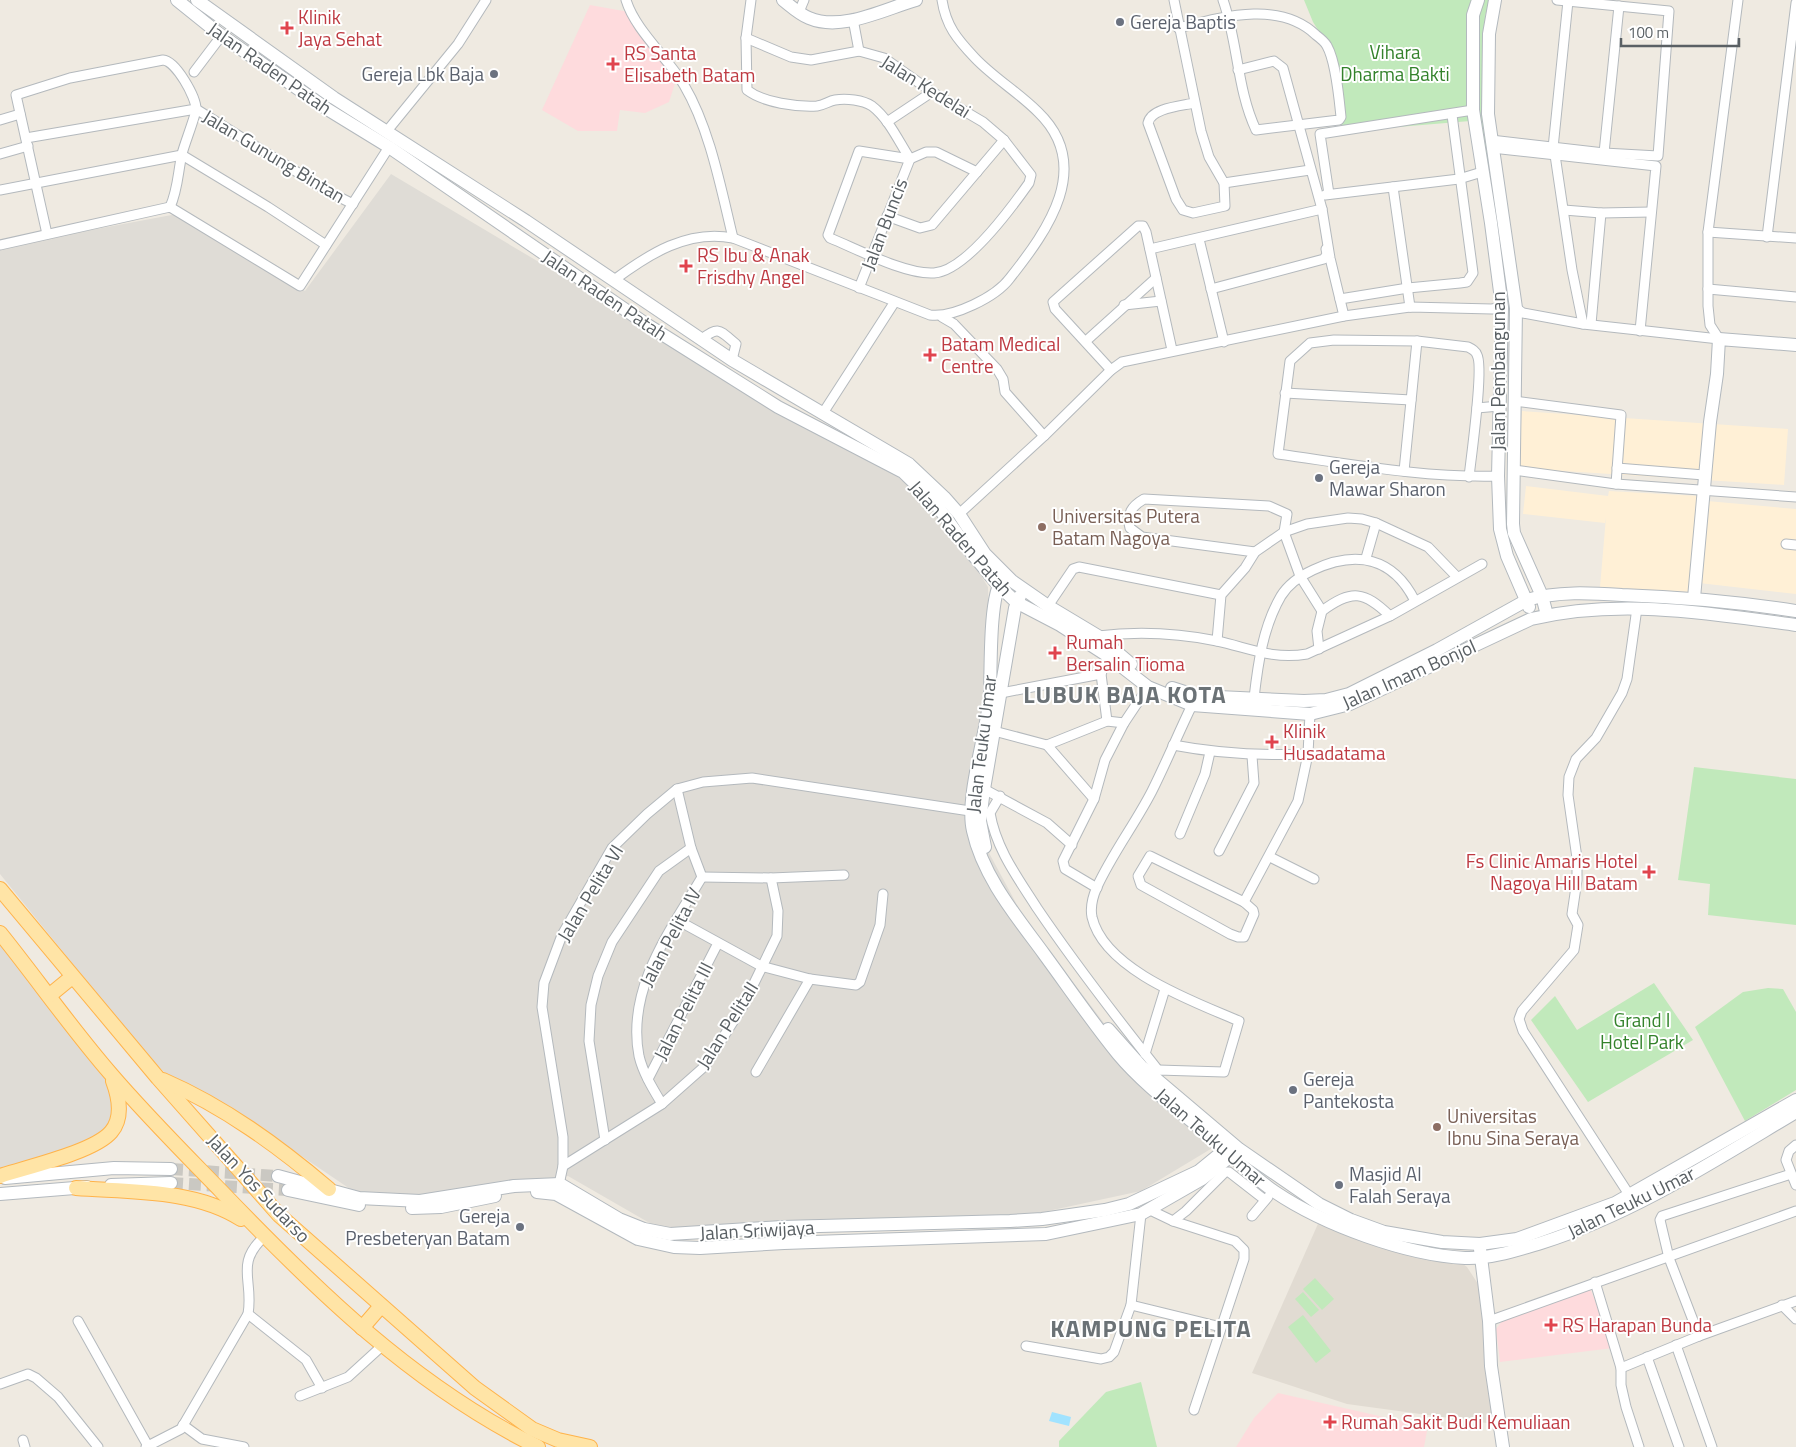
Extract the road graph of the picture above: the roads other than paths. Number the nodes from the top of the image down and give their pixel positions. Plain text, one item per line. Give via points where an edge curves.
1 (177, 0) edge
2 (197, 0) edge
3 (486, 0) edge
4 (626, 0) edge
5 (751, 0) edge
6 (784, 0) edge
7 (804, 0) edge
8 (916, 0) edge
9 (942, 0) edge
10 (1174, 0) edge
11 (1223, 0) edge
12 (1478, 0) edge
13 (1495, 0) edge
14 (1558, 0) edge
15 (1738, 0) edge
16 (1568, 1) junction
17 (1796, 3) edge
18 (1619, 6) junction
19 (799, 12) junction
20 (1228, 15) junction
21 (853, 19) junction
22 (1178, 28) junction
23 (222, 35) junction
24 (746, 38) junction
25 (859, 51) junction
26 (1238, 70) junction
27 (194, 72) dead end
28 (932, 92) junction
29 (1194, 103) junction
30 (331, 104) junction
31 (196, 109) junction
32 (1473, 110) junction
33 (20, 114) junction
34 (1452, 115) junction
35 (0, 120) edge
36 (887, 122) junction
37 (1301, 127) junction
38 (387, 130) junction
39 (1004, 140) junction
40 (27, 142) junction
41 (1492, 144) junction
42 (389, 146) junction
43 (1554, 151) junction
44 (1604, 153) junction
45 (0, 154) edge
46 (182, 155) junction
47 (910, 159) junction
48 (1310, 170) junction
49 (977, 172) junction
50 (1482, 172) junction
51 (1459, 179) junction
52 (35, 184) junction
53 (1224, 184) junction
54 (1393, 187) junction
55 (0, 190) edge
56 (1329, 194) junction
57 (1318, 196) junction
58 (353, 204) junction
59 (170, 207) junction
60 (1319, 210) junction
61 (1564, 210) junction
62 (1651, 212) junction
63 (1601, 213) junction
64 (887, 216) junction
65 (1498, 222) junction
66 (1708, 232) junction
67 (47, 234) junction
68 (1767, 237) junction
69 (733, 238) junction
70 (1796, 238) edge
71 (1200, 239) junction
72 (326, 244) junction
73 (0, 245) edge
74 (1150, 249) junction
75 (871, 255) junction
76 (1156, 278) junction
77 (614, 280) junction
78 (858, 288) junction
79 (1408, 288) junction
80 (1211, 289) junction
81 (1708, 289) junction
82 (1796, 297) edge
83 (1340, 299) junction
84 (1161, 301) junction
85 (894, 303) junction
86 (1124, 305) junction
87 (1410, 307) junction
88 (1502, 307) junction
89 (1516, 308) junction
90 (656, 309) junction
91 (1344, 316) junction
92 (942, 317) junction
93 (646, 324) junction
94 (1587, 324) junction
95 (1640, 331) junction
96 (1719, 339) junction
97 (1417, 341) junction
98 (1086, 342) junction
99 (1224, 342) junction
100 (1796, 344) edge
101 (1172, 350) junction
102 (1112, 370) junction
103 (1285, 393) junction
104 (1411, 400) junction
105 (1514, 401) junction
106 (1500, 406) junction
107 (1477, 408) junction
108 (823, 413) junction
109 (1044, 436) junction
110 (1618, 468) junction
111 (1514, 470) junction
112 (1404, 471) junction
113 (1704, 475) junction
114 (1498, 476) junction
115 (1469, 477) junction
116 (1616, 484) junction
117 (1702, 490) junction
118 (1796, 497) edge
119 (959, 514) junction
120 (1376, 523) junction
121 (1284, 532) junction
122 (1786, 544) dead end
123 (1796, 545) edge
124 (1255, 552) junction
125 (1366, 558) junction
126 (1482, 564) dead end
127 (1300, 576) junction
128 (1457, 577) junction
129 (1002, 580) junction
130 (1024, 590) junction
131 (1221, 595) junction
132 (1542, 596) junction
133 (1694, 598) junction
134 (1527, 600) junction
135 (1415, 601) junction
136 (1016, 602) junction
137 (1742, 603) junction
138 (1048, 606) junction
139 (1637, 608) junction
140 (1322, 611) junction
141 (1796, 611) edge
142 (1547, 615) junction
143 (1390, 616) junction
144 (1740, 617) junction
145 (1531, 619) junction
146 (1796, 625) edge
147 (1098, 636) junction
148 (1217, 641) junction
149 (1319, 649) junction
150 (1259, 654) junction
151 (1108, 656) junction
152 (1101, 674) junction
153 (1148, 687) junction
154 (1001, 693) junction
155 (1254, 698) junction
156 (1192, 705) junction
157 (1310, 714) junction
158 (1108, 721) junction
159 (1124, 724) junction
160 (994, 731) junction
161 (1047, 744) junction
162 (1173, 745) junction
163 (1210, 752) junction
164 (1308, 754) junction
165 (1252, 756) junction
166 (678, 789) junction
167 (984, 790) junction
168 (1000, 796) junction
169 (1094, 799) junction
170 (970, 811) junction
171 (1180, 834) dead end
172 (1072, 845) junction
173 (690, 848) junction
174 (1219, 851) dead end
175 (1270, 857) junction
176 (844, 876) dead end
177 (702, 877) junction
178 (771, 878) junction
179 (1314, 879) dead end
180 (1097, 888) junction
181 (0, 889) edge
182 (883, 894) dead end
183 (1244, 902) junction
184 (677, 920) junction
185 (0, 933) edge
186 (718, 943) junction
187 (761, 966) junction
188 (72, 978) junction
189 (810, 978) junction
190 (1165, 989) junction
191 (50, 995) junction
192 (1145, 1054) junction
193 (109, 1072) junction
194 (756, 1072) dead end
195 (1155, 1072) junction
196 (158, 1078) junction
197 (648, 1080) junction
198 (1796, 1100) edge
199 (662, 1104) junction
200 (1796, 1112) edge
201 (604, 1140) junction
202 (1796, 1144) edge
203 (1233, 1149) junction
204 (562, 1166) junction
205 (171, 1169) tunnel mouth
206 (1791, 1174) junction
207 (278, 1176) tunnel mouth
208 (0, 1177) edge
209 (171, 1183) tunnel mouth
210 (1796, 1185) edge
211 (76, 1188) junction
212 (329, 1189) junction
213 (558, 1189) junction
214 (288, 1190) tunnel mouth
215 (0, 1194) edge
216 (1269, 1196) junction
217 (1630, 1196) junction
218 (1796, 1211) edge
219 (1145, 1212) junction
220 (1252, 1216) dead end
221 (1010, 1221) junction
222 (1173, 1221) junction
223 (832, 1226) junction
224 (264, 1235) junction
225 (1010, 1235) junction
226 (832, 1242) junction
227 (1480, 1244) junction
228 (1480, 1258) junction
229 (1669, 1258) junction
230 (1595, 1282) junction
231 (1796, 1301) edge
232 (1131, 1305) junction
233 (380, 1306) junction
234 (1782, 1306) junction
235 (248, 1314) junction
236 (1796, 1319) edge
237 (1489, 1320) junction
238 (78, 1321) dead end
239 (1221, 1327) junction
240 (362, 1328) junction
241 (1699, 1336) junction
242 (1676, 1345) junction
243 (382, 1346) junction
244 (1026, 1346) dead end
245 (1648, 1356) junction
246 (1621, 1368) junction
247 (0, 1384) edge
248 (322, 1388) junction
249 (300, 1396) dead end
250 (1194, 1410) dead end
251 (183, 1425) junction
252 (98, 1447) edge
253 (147, 1447) edge
254 (244, 1447) edge
255 (538, 1447) edge
256 (590, 1447) edge
257 (1503, 1447) edge
258 (1639, 1447) edge
259 (1679, 1447) edge
260 (1712, 1447) edge

1 - 23 main road, Jalan Raden Patah
2 - 30 main road, Jalan Raden Patah
3 - 38 street via 458,44
4 - 69 street via 689,94 709,147
5 - 24 street
6 - 19 main road
7 - 19 street
8 - 21 main road
9 - 92 street via 944,15 957,39 986,70 1021,96 1048,122 1063,147 1064,166 1057,208 1033,249 1005,285 969,307
10 - 22 street
11 - 20 street
12 - 32 main road, Jalan Pembangunan via 1473,15
13 - 41 main road, Jalan Pembangunan via 1489,34 1488,106
14 - 16 street
15 - 66 street
16 - 18 street
16 - 43 street
17 - 68 street
18 - 44 street
18 - 44 street via 1670,12 1658,156
19 - 21 main road via 822,22
20 - 22 street
20 - 26 street
20 - 37 street via 1290,17 1312,30 1327,46 1337,83 1341,117 1337,121
21 - 25 street
22 - 29 street
23 - 27 street
23 - 30 main road, Jalan Raden Patah
24 - 25 street, Jalan Kedelai via 791,57 810,60
24 - 36 street via 746,84 753,94 806,106 819,106 836,100 859,101 873,107
25 - 28 street, Jalan Kedelai via 884,58
26 - 37 street via 1256,130
26 - 37 street via 1274,61 1283,68
28 - 36 street
28 - 39 street, Jalan Kedelai via 977,118
29 - 53 street via 1209,157
29 - 53 street via 1156,113 1150,118 1148,124 1156,147 1183,210 1193,213 1225,206
30 - 38 main road, Jalan Raden Patah
30 - 42 main road, Jalan Raden Patah
31 - 33 street via 176,67 163,60 70,78 16,94
31 - 40 street
31 - 46 street
31 - 58 street, Jalan Gunung Bintan
32 - 34 street
32 - 50 main road, Jalan Pembangunan
33 - 35 street
33 - 40 street
34 - 51 street
34 - 56 street via 1320,134
36 - 47 street
37 - 48 street
38 - 77 main road, Jalan Raden Patah
39 - 49 street
39 - 75 street, Jalan Kedelai via 1029,170 1029,183 986,238 954,267 936,274 916,272
40 - 45 street
40 - 52 street
41 - 43 street
41 - 65 main road, Jalan Pembangunan
42 - 58 street
42 - 93 main road, Jalan Raden Patah
43 - 44 street
43 - 61 street
43 - 62 street via 1656,166
46 - 52 street
46 - 59 street
46 - 72 street
47 - 49 street via 926,152 936,152
47 - 64 street, Jalan Buncis
47 - 75 street via 863,150 856,154 828,235
48 - 53 street
48 - 57 street
49 - 64 street via 932,225 920,228
50 - 51 street
50 - 65 main road, Jalan Pembangunan
51 - 54 street
51 - 79 street via 1473,272 1467,282
52 - 55 street
52 - 67 street
54 - 56 street
54 - 79 street
56 - 57 street
57 - 60 street
58 - 72 street
59 - 67 street
59 - 72 street via 300,286
60 - 71 street
60 - 80 street via 1327,252 1324,259
60 - 83 street
61 - 63 street
61 - 94 street via 1572,270
62 - 63 street
62 - 95 street
63 - 94 street
64 - 75 street, Jalan Buncis
65 - 88 main road, Jalan Pembangunan
65 - 89 main road, Jalan Pembangunan
66 - 68 street
66 - 81 street
67 - 73 street
68 - 70 street
69 - 77 street via 706,236 681,242 648,256
69 - 78 street
71 - 74 street
71 - 80 street
74 - 76 street
74 - 98 street via 1143,226 1133,228 1055,299 1055,308
75 - 78 street, Jalan Buncis
76 - 84 street
76 - 86 street
77 - 90 main road, Jalan Raden Patah
78 - 85 street
79 - 83 street
79 - 87 street
80 - 99 street
81 - 82 street
81 - 96 street via 1710,324
83 - 91 street
84 - 86 street
84 - 101 street
85 - 92 street
85 - 108 street
86 - 98 street
87 - 88 street
87 - 91 street
88 - 106 main road, Jalan Pembangunan
89 - 94 street
89 - 105 main road, Jalan Pembangunan
90 - 93 main road
90 - 108 main road, Jalan Raden Patah via 732,360
91 - 99 street
92 - 109 street via 954,324 997,369 1005,392
93 - 129 main road, Jalan Raden Patah via 778,407 903,472 936,504 969,550
94 - 95 street
95 - 96 street
96 - 100 main road
96 - 113 main road
97 - 103 street via 1310,342 1290,361
97 - 104 street
97 - 107 street via 1474,351 1479,361
98 - 102 street
99 - 101 street
101 - 102 street via 1122,362
102 - 109 street
103 - 104 street
103 - 112 street via 1278,454
104 - 112 street
105 - 110 street via 1621,415
105 - 111 main road, Jalan Pembangunan
106 - 107 street
106 - 114 main road, Jalan Pembangunan
107 - 115 street
108 - 119 main road, Jalan Raden Patah via 909,464
109 - 119 street
110 - 113 street
110 - 116 street
111 - 116 street
111 - 132 main road, Jalan Pembangunan via 1514,533
112 - 115 street
113 - 117 main road
114 - 115 street
114 - 134 main road, Jalan Pembangunan via 1500,529 1507,556
116 - 117 street
117 - 118 street
117 - 133 main road
119 - 129 main road, Jalan Raden Patah
120 - 121 street via 1362,518 1330,519
120 - 125 street
120 - 128 street via 1428,547
121 - 124 street
121 - 124 street via 1287,514 1269,506 1144,498 1130,511 1130,528 1142,537
121 - 127 street
122 - 123 street
124 - 131 street
125 - 127 street via 1327,563
125 - 135 street via 1387,567 1403,581
126 - 128 street
127 - 140 street
127 - 150 street via 1282,594
128 - 135 street
129 - 130 main road, Jalan Raden Patah
129 - 136 main road, Jalan Raden Patah
129 - 170 main road, Jalan Teuku Umar via 994,608 989,711
130 - 136 main road, Jalan Teuku Umar
130 - 138 main road, Jalan Imam Bonjol
131 - 138 street via 1079,567 1073,569
131 - 148 street
132 - 133 main road, Jalan Imam Bonjol via 1598,594
132 - 134 main road, Jalan Imam Bonjol
132 - 142 main road, Jalan Pembangunan
133 - 137 main road, Jalan Imam Bonjol
134 - 145 main road, Jalan Pembangunan
134 - 155 main road, Jalan Imam Bonjol via 1348,694 1304,701
135 - 143 street
136 - 151 main road, Jalan Imam Bonjol
136 - 154 main road, Jalan Teuku Umar
137 - 141 main road, Jalan Imam Bonjol
137 - 144 main road
138 - 147 main road, Jalan Imam Bonjol
139 - 142 main road, Jalan Imam Bonjol
139 - 144 main road, Jalan Imam Bonjol
139 - 217 street via 1627,679 1622,692 1596,738 1576,759 1569,777 1568,795 1577,858 1572,914 1578,925 1574,950 1522,1011 1519,1019 1523,1031
140 - 143 street via 1351,595 1362,596
140 - 149 street via 1317,631
142 - 145 main road, Jalan Imam Bonjol
143 - 149 street
144 - 146 main road, Jalan Imam Bonjol
145 - 157 main road, Jalan Imam Bonjol via 1350,704
147 - 148 street via 1157,633
147 - 155 main road, Jalan Imam Bonjol via 1156,682 1182,693
148 - 150 street
149 - 150 street via 1294,656
150 - 155 street
151 - 152 street
151 - 153 main road, Jalan Imam Bonjol
152 - 154 street
152 - 158 street
153 - 156 main road, Jalan Imam Bonjol
153 - 159 street
154 - 160 main road, Jalan Teuku Umar
156 - 157 main road, Jalan Imam Bonjol
156 - 162 street
157 - 164 street
158 - 159 street
158 - 161 street
159 - 169 street via 1105,760
160 - 161 street
160 - 167 main road, Jalan Teuku Umar
161 - 169 street
162 - 163 street
162 - 180 street via 1152,792
163 - 165 street
163 - 171 street via 1205,774
164 - 165 street
164 - 175 street via 1298,801
165 - 174 street via 1254,783
166 - 170 street, Jalan Pelita VI via 703,782 752,778
166 - 173 street
166 - 204 street, Jalan Pelita VI via 612,848 562,935 544,983 542,1007 563,1137
167 - 168 street
167 - 195 main road, Jalan Teuku Umar via 980,821 985,847 1017,903 1102,1022 1141,1066
168 - 172 street via 1047,823
168 - 192 street via 990,813 992,828 1001,848 1064,948
169 - 172 street
170 - 203 main road, Jalan Teuku Umar via 973,831 992,877 1095,1025 1146,1082
172 - 180 street via 1063,860 1065,870
173 - 177 street
173 - 201 street via 658,872 612,942 598,976 590,1005 589,1041
175 - 179 street
175 - 183 street
176 - 178 street, Jalan Pelita IV
177 - 178 street, Jalan Pelita IV
177 - 184 street, Jalan Pelita IV
178 - 187 street, Jalan PelitaII via 779,922 777,936
180 - 190 street via 1091,907 1099,933 1115,954
181 - 188 main road, Jalan Yos Sudarso
182 - 189 street via 880,925 860,982 854,985
183 - 183 street via 1150,856 1138,876 1141,885 1242,938 1254,912
184 - 186 street
184 - 197 street, Jalan Pelita IV via 652,967 638,1007 638,1050
185 - 191 main road, Jalan Yos Sudarso
186 - 187 street
186 - 197 street, Jalan Pelita III
187 - 189 street
187 - 199 street, Jalan PelitaII via 743,1006 705,1066
188 - 191 main road
188 - 196 main road, Jalan Yos Sudarso
189 - 194 street
190 - 192 street
190 - 195 street via 1239,1021 1224,1072
191 - 193 main road, Jalan Yos Sudarso
192 - 195 street
193 - 208 main road via 119,1098 116,1124 107,1136 91,1146
193 - 224 main road, Jalan Yos Sudarso
195 - 203 main road, Jalan Teuku Umar
196 - 212 main road via 201,1097 258,1134
196 - 233 main road, Jalan Yos Sudarso via 279,1214
197 - 199 street, Jalan Pelita IV
198 - 217 main road, Jalan Teuku Umar
199 - 201 street, Jalan PelitaII
200 - 228 main road, Jalan Teuku Umar via 1676,1183 1605,1220 1518,1250
201 - 204 street, Jalan PelitaII
202 - 206 street via 1786,1160
203 - 216 main road, Jalan Teuku Umar
203 - 219 main road, Jalan Sriwijaya via 1202,1179
203 - 221 main road, Jalan Sriwijaya via 1199,1171 1129,1204 1051,1218
203 - 227 main road, Jalan Teuku Umar via 1319,1204 1351,1220 1384,1232 1442,1242
204 - 213 street, Jalan Pelita VI
205 - 208 main road via 114,1168
206 - 210 street
206 - 229 street via 1662,1216 1660,1220
207 - 212 main road
209 - 211 main road
211 - 215 main road
211 - 224 main road via 178,1196 214,1205
212 - 213 main road via 359,1198 420,1201 514,1186
213 - 214 main road, Jalan Sriwijaya via 512,1192 430,1209 362,1206
213 - 223 main road, Jalan Sriwijaya via 619,1219 658,1233
213 - 226 main road, Jalan Sriwijaya via 638,1239 658,1245 700,1248
216 - 220 street
216 - 222 street via 1225,1172
216 - 228 main road, Jalan Teuku Umar via 1417,1252
217 - 227 main road, Jalan Teuku Umar via 1517,1239
218 - 229 street
219 - 222 street
219 - 225 main road, Jalan Sriwijaya via 1046,1234
219 - 232 street
221 - 223 main road, Jalan Sriwijaya
221 - 225 main road
222 - 239 street via 1235,1241 1244,1250 1244,1259
223 - 226 main road
224 - 235 street via 252,1248 246,1273 250,1292
224 - 240 main road, Jalan Yos Sudarso
225 - 226 main road, Jalan Sriwijaya
227 - 228 main road
228 - 237 main road
229 - 230 street
229 - 241 street
230 - 237 street
230 - 246 street
231 - 234 street
232 - 239 street
232 - 244 street via 1114,1352 1109,1357 1101,1359
233 - 240 main road
233 - 256 main road, Jalan Yos Sudarso via 475,1388 518,1420 558,1440
234 - 236 street
234 - 241 street
235 - 248 street via 306,1360
235 - 251 street
237 - 257 main road via 1490,1366
238 - 253 street
239 - 250 street
240 - 243 main road, Jalan Yos Sudarso
241 - 242 street
242 - 245 street
242 - 260 street
243 - 248 street via 348,1377
243 - 255 main road, Jalan Yos Sudarso via 468,1408
245 - 246 street
245 - 259 street
246 - 258 street via 1626,1407
247 - 252 street via 28,1374 36,1378 58,1397
248 - 249 street
251 - 253 street via 177,1432
251 - 254 street via 202,1439

